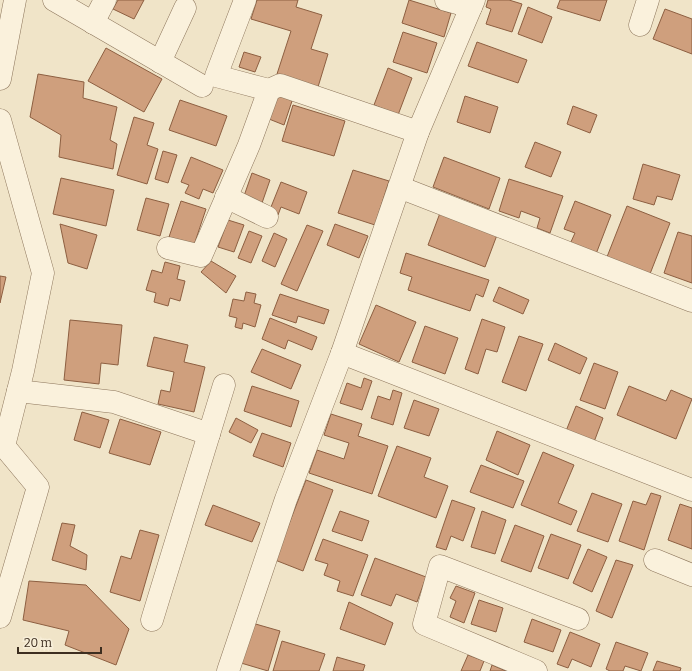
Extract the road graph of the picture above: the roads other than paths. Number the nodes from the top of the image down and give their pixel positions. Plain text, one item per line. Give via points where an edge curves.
1 (15, 0) edge
2 (54, 0) edge
3 (105, 0) edge
4 (245, 0) edge
5 (446, 0) edge
6 (648, 0) edge
7 (473, 4) edge
8 (185, 8) dead end
9 (93, 23) junction
10 (640, 25) dead end
11 (4, 39) edge
12 (160, 62) junction
13 (0, 79) edge
14 (202, 86) dead end
15 (269, 90) junction
16 (0, 120) edge
17 (418, 132) junction
18 (399, 187) junction
19 (226, 197) junction
20 (267, 217) dead end
21 (168, 248) dead end
22 (692, 301) edge
23 (342, 353) junction
24 (224, 384) dead end
25 (18, 391) junction
26 (209, 434) junction
27 (692, 490) edge
28 (655, 560) dead end
29 (692, 575) edge
30 (0, 616) edge
31 (578, 619) dead end
32 (152, 620) dead end
33 (228, 671) edge
34 (536, 671) edge

1 - 11 street
2 - 9 street
3 - 9 street
4 - 15 street via 216,76
5 - 7 street
6 - 10 street
7 - 17 street
8 - 12 street
9 - 12 street
11 - 13 street
12 - 14 street
15 - 17 street via 280,85
15 - 19 street
16 - 25 street via 43,273
17 - 18 street
18 - 22 street
18 - 23 street
19 - 20 street
19 - 21 street via 201,256
23 - 27 street
23 - 33 street via 286,499
24 - 26 street
25 - 26 street via 114,402
25 - 30 street via 4,446 38,487
26 - 32 street
28 - 29 street
31 - 34 street via 440,566 424,624

